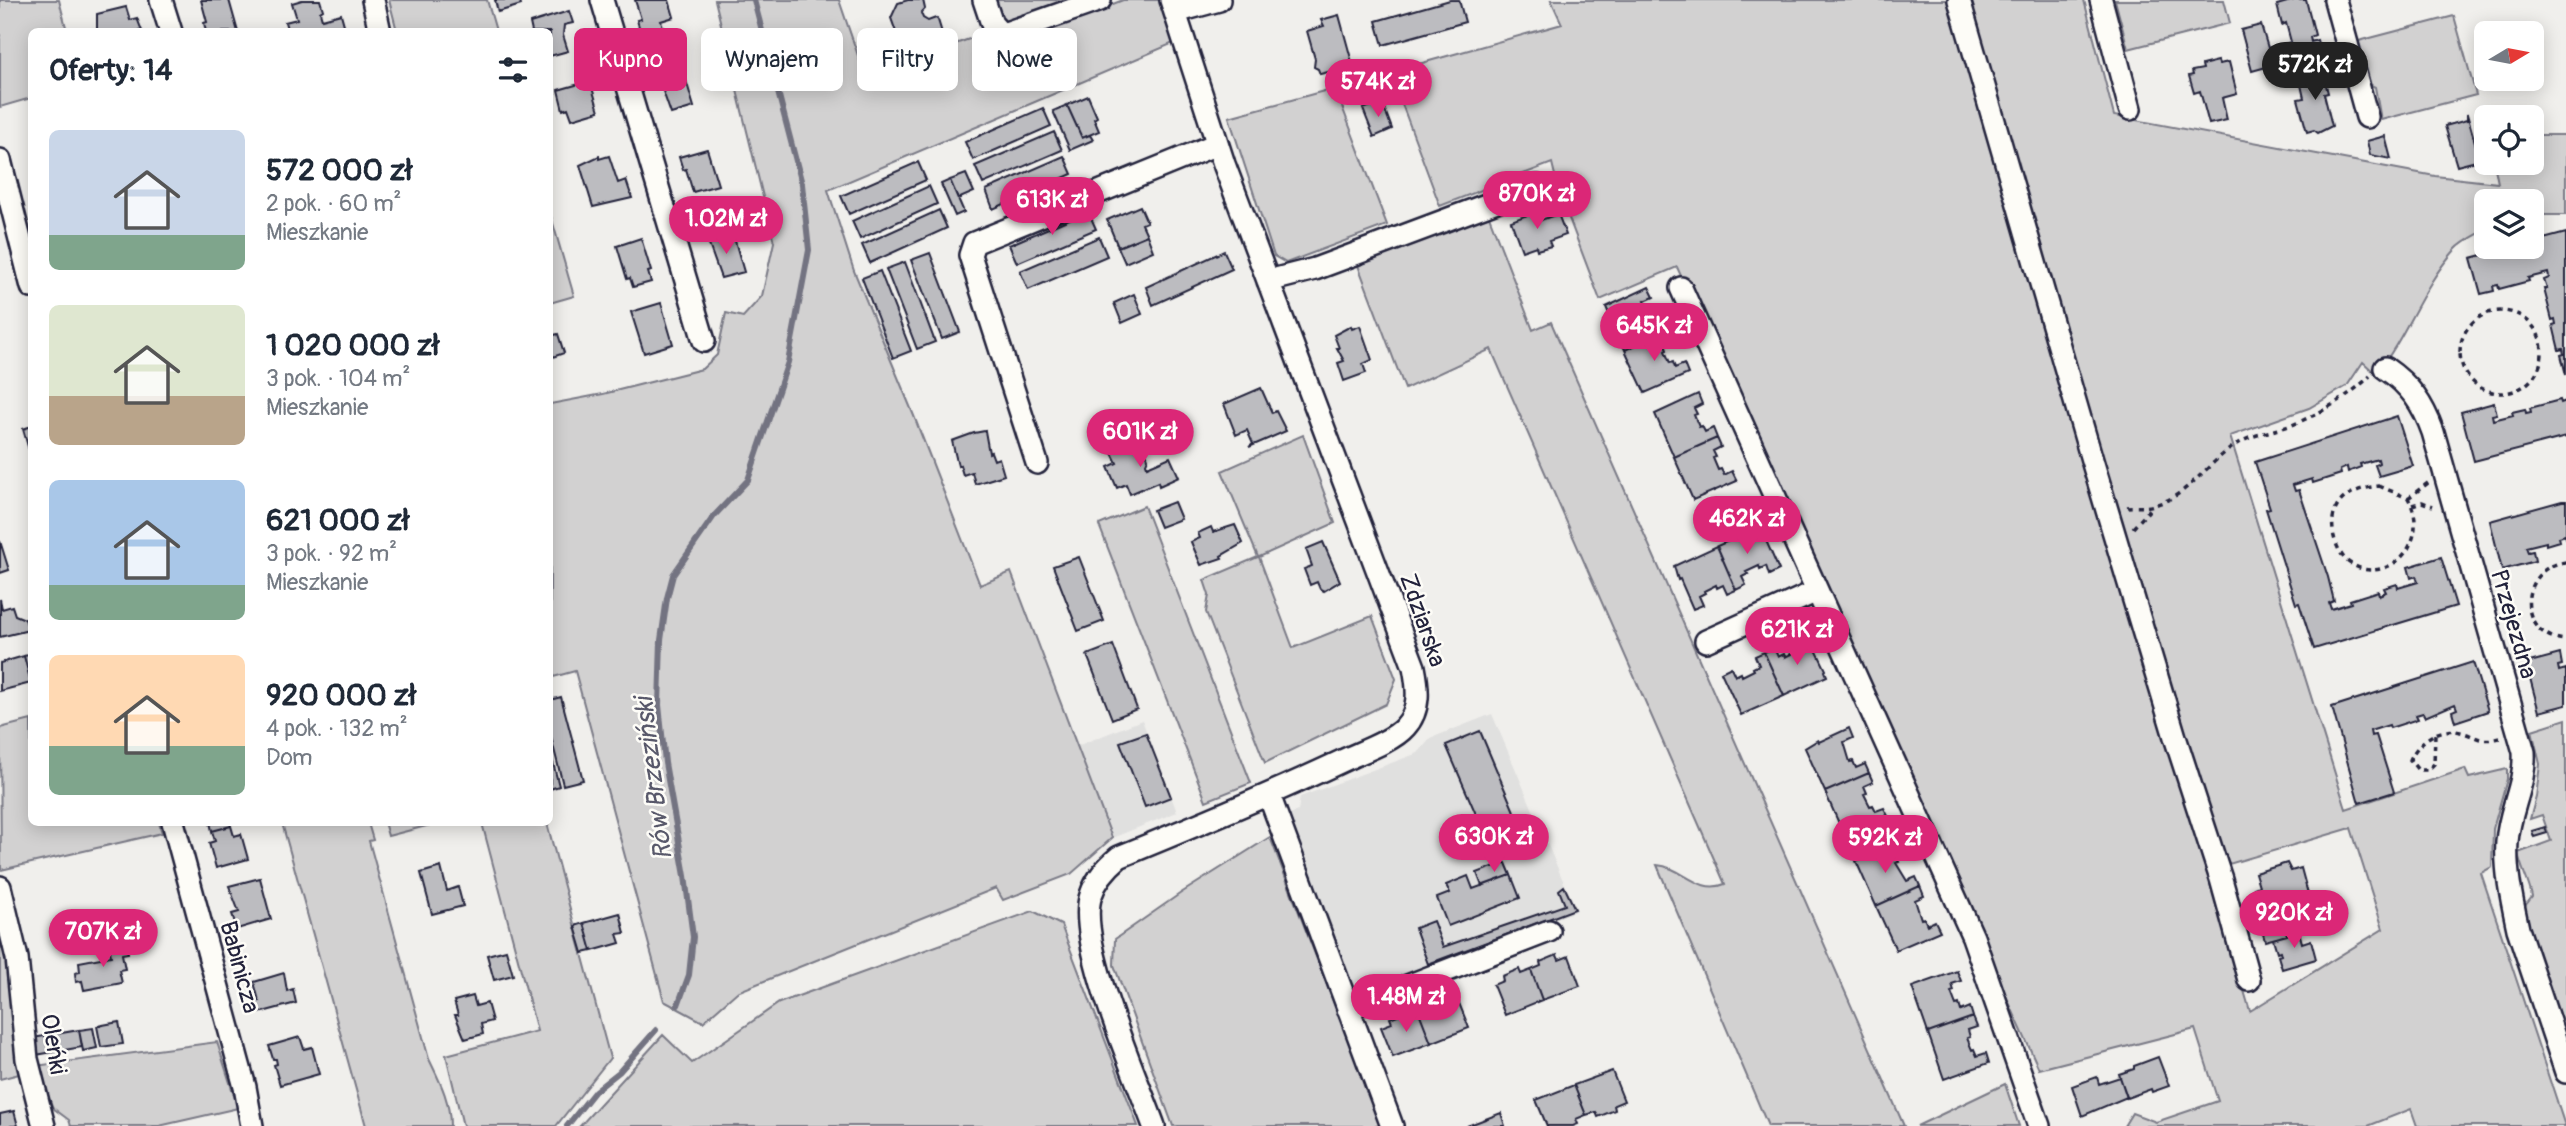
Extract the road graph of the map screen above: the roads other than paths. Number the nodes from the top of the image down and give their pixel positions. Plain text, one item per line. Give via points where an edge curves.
1 (161, 0) edge
2 (373, 0) edge
3 (602, 0) edge
4 (984, 0) edge
5 (1100, 0) edge
6 (1219, 0) edge
7 (1959, 0) edge
8 (2101, 0) edge
9 (2335, 0) edge
10 (1173, 6) edge
11 (170, 28) edge
12 (379, 28) edge
13 (2130, 108) dead end
14 (2367, 117) dead end
15 (1217, 144) junction
16 (0, 160) edge
17 (1537, 187) dead end
18 (28, 271) edge
19 (1268, 281) junction
20 (1681, 288) dead end
21 (704, 341) dead end
22 (2379, 372) road end
23 (1037, 463) dead end
24 (1817, 591) junction
25 (1706, 641) dead end
26 (1269, 796) junction
27 (174, 826) edge
28 (0, 887) edge
29 (1549, 931) dead end
30 (2249, 980) dead end
31 (1349, 1009) junction
32 (2566, 1072) edge
33 (44, 1126) edge
34 (252, 1126) edge
35 (1154, 1126) edge
36 (1392, 1126) edge
37 (2039, 1126) edge

1 - 11 street
2 - 12 street
3 - 21 street
4 - 5 street via 992,24 1006,33
6 - 10 street
7 - 30 street
8 - 13 street
9 - 14 street
10 - 15 street, Zdziarska
15 - 19 street, Zdziarska
15 - 23 street via 974,243 970,255
16 - 18 street
17 - 19 street via 1315,269
19 - 26 street, Zdziarska via 1415,667 1419,690 1404,729
20 - 24 street
22 - 32 street, Przejezdna via 2401,379 2417,397 2433,432 2524,752 2522,787 2507,842 2513,904
24 - 25 street
24 - 37 street via 1973,937
26 - 31 street
26 - 35 street, Zdziarska via 1119,857 1103,871 1090,897 1094,961
27 - 34 street, Babinicza
28 - 33 street, Oleńki via 17,958 27,1059
29 - 31 street
31 - 36 street

